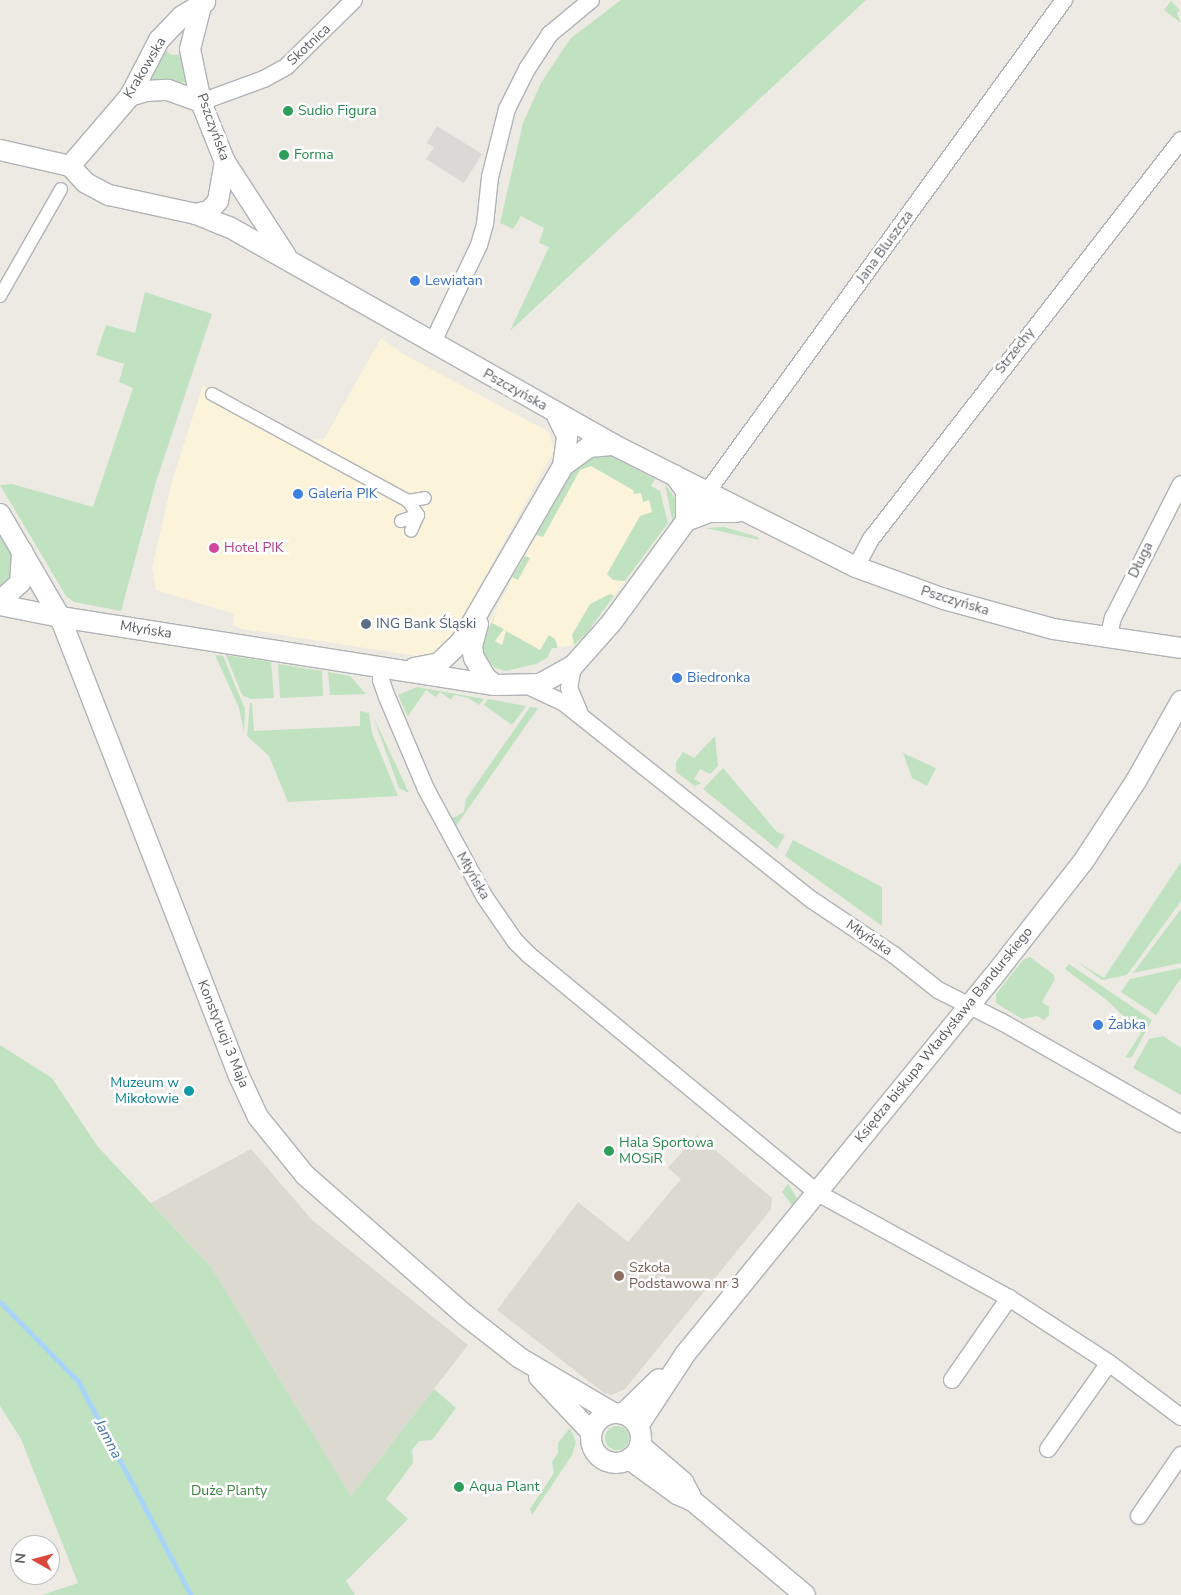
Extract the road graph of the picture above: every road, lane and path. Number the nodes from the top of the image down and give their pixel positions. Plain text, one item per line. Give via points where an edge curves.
1 (354, 0) edge
2 (591, 0) edge
3 (1064, 0) edge
4 (204, 3) edge
5 (130, 96) junction
6 (201, 102) junction
7 (1181, 140) edge
8 (0, 150) edge
9 (225, 162) junction
10 (70, 166) junction
11 (61, 189) dead end
12 (196, 214) junction
13 (290, 262) junction
14 (0, 296) edge
15 (432, 344) junction
16 (212, 394) dead end
17 (556, 413) junction
18 (614, 445) junction
19 (563, 466) junction
20 (675, 475) junction
21 (1181, 484) edge
22 (706, 494) junction
23 (425, 498) dead end
24 (408, 501) junction
25 (742, 512) junction
26 (0, 514) edge
27 (418, 515) junction
28 (402, 521) dead end
29 (686, 521) junction
30 (411, 532) dead end
31 (22, 549) junction
32 (856, 567) junction
33 (0, 603) edge
34 (486, 603) junction
35 (60, 617) junction
36 (1108, 639) junction
37 (1181, 648) edge
38 (573, 666) junction
39 (388, 668) junction
40 (495, 685) junction
41 (528, 686) junction
42 (1181, 702) edge
43 (581, 716) junction
44 (968, 1006) junction
45 (1181, 1124) edge
46 (816, 1192) junction
47 (1009, 1298) junction
48 (520, 1358) junction
49 (1109, 1363) junction
50 (952, 1380) dead end
51 (1181, 1417) edge
52 (629, 1431) junction
53 (591, 1432) junction
54 (1048, 1449) dead end
55 (1181, 1455) edge
56 (1138, 1516) dead end
57 (805, 1595) edge

1 - 6 street, Skotnica via 287,66 264,79
2 - 15 street via 550,34 527,69 507,109 490,178 485,224 479,245
3 - 22 street, Jana Bluszcza
4 - 5 street, Krakowska via 182,16 159,40
4 - 6 street, Pszczyńska via 190,49
5 - 6 street via 168,90
5 - 10 street, Krakowska
6 - 9 street, Pszczyńska
7 - 32 street, Strzechy via 871,539
8 - 10 street
9 - 12 street via 218,201 209,210
9 - 13 street, Pszczyńska
10 - 12 street, Pszczyńska via 86,183 109,195
11 - 14 street
12 - 13 street, Pszczyńska via 228,227
13 - 15 street, Pszczyńska
15 - 17 street, Pszczyńska
16 - 24 street
17 - 18 street, Pszczyńska
17 - 19 street via 567,436
18 - 19 street via 590,447
18 - 20 street, Pszczyńska
19 - 34 street
20 - 22 street, Pszczyńska
20 - 29 street via 686,491
21 - 36 street, Długa via 1113,618
22 - 25 street, Pszczyńska
22 - 29 street, Młyńska
23 - 24 street
24 - 27 street
25 - 29 street, Pszczyńska via 710,512
25 - 32 street, Pszczyńska
26 - 31 street, Konstytucji 3 Maja
27 - 28 street
27 - 30 street
29 - 38 street, Młyńska via 612,622
31 - 33 street via 20,583
31 - 35 street, Konstytucji 3 Maja
32 - 36 street, Pszczyńska via 994,613
33 - 35 street, Młyńska
34 - 39 street via 449,655 424,667
34 - 40 street via 472,647 478,667
35 - 39 street, Młyńska
35 - 48 street, Konstytucji 3 Maja via 234,1064 258,1117 305,1175 338,1206
36 - 37 street, Pszczyńska
38 - 41 street, Młyńska via 555,678
38 - 43 street, Młyńska via 569,688
39 - 40 street, Młyńska
39 - 46 street, Młyńska via 381,680 411,755 459,852 515,941 545,970
40 - 41 street, Młyńska
41 - 43 street, Młyńska via 564,703
42 - 44 street, Księdza biskupa Władysława Bandurskiego via 1131,789 1083,862
43 - 44 street, Młyńska via 812,900 894,955 938,990
44 - 45 street, Młyńska
44 - 46 street, Księdza biskupa Władysława Bandurskiego
46 - 47 street, Młyńska
46 - 52 street, Księdza biskupa Władysława Bandurskiego via 686,1353
47 - 49 street, Młyńska
47 - 50 street
48 - 52 street, Konstytucji 3 Maja
48 - 53 street, Konstytucji 3 Maja
49 - 51 street, Młyńska
49 - 54 street
52 - 53 street, Księdza biskupa Władysława Bandurskiego via 603,1416
52 - 53 street via 620,1463 602,1459 591,1442
52 - 57 street, Konstytucji 3 Maja via 677,1494 693,1501
55 - 56 street

